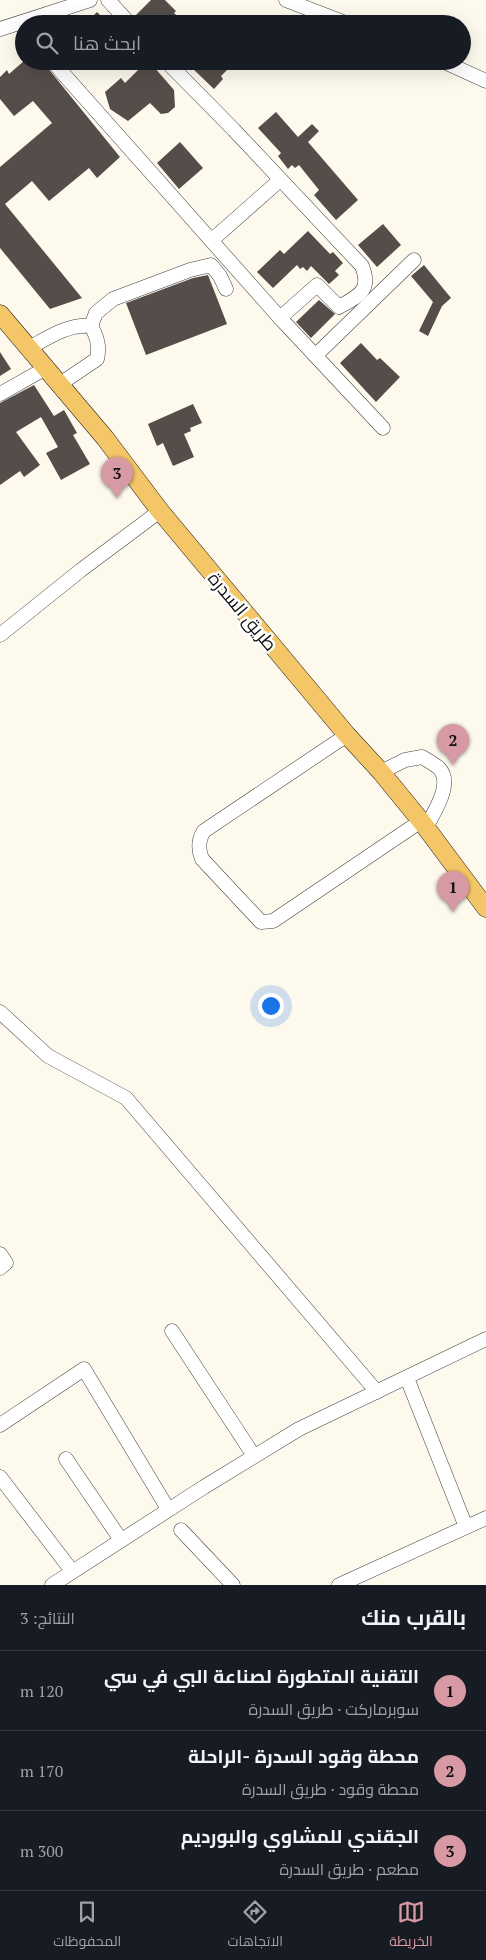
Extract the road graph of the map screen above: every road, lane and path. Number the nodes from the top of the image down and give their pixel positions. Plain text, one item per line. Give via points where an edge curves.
1 (90, 0) edge
2 (108, 0) edge
3 (286, 0) edge
4 (52, 15) edge
5 (122, 15) edge
6 (325, 15) edge
7 (15, 28) edge
8 (0, 29) edge
9 (60, 70) edge
10 (175, 70) edge
11 (462, 70) edge
12 (486, 81) edge
13 (280, 180) junction
14 (212, 240) junction
15 (414, 260) dead end
16 (226, 289) dead end
17 (0, 314) edge
18 (280, 318) junction
19 (91, 326) junction
20 (30, 348) junction
21 (316, 355) junction
22 (46, 368) junction
23 (60, 384) junction
24 (0, 394) edge
25 (383, 428) dead end
26 (160, 511) junction
27 (0, 635) edge
28 (347, 735) junction
29 (381, 772) junction
30 (423, 825) junction
31 (486, 908) edge
32 (0, 1012) edge
33 (0, 1254) edge
34 (0, 1268) edge
35 (172, 1331) dead end
36 (486, 1339) edge
37 (407, 1378) junction
38 (377, 1392) junction
39 (0, 1425) edge
40 (254, 1456) junction
41 (66, 1459) dead end
42 (0, 1477) edge
43 (168, 1509) junction
44 (486, 1518) edge
45 (466, 1527) junction
46 (181, 1530) dead end
47 (121, 1540) junction
48 (72, 1571) junction
49 (52, 1585) edge
50 (233, 1585) edge
51 (339, 1585) edge

1 - 4 street
2 - 5 street
3 - 6 street
7 - 8 street
9 - 14 street
10 - 13 street
11 - 12 street
13 - 14 street
13 - 18 street via 362,266 366,280 355,298 339,306 317,285
14 - 18 street
15 - 21 street
16 - 19 street via 211,265 190,270 112,299 96,313
17 - 20 main road, طريق السدرة
18 - 21 street
19 - 20 street via 70,328
19 - 23 street via 97,338 96,359
20 - 22 main road, طريق السدرة
21 - 25 street
22 - 23 main road, طريق السدرة
22 - 24 street
23 - 26 main road, طريق السدرة
26 - 27 street
26 - 28 main road, طريق السدرة
28 - 29 main road, طريق السدرة
28 - 30 street via 204,831 199,848 202,859 261,922 268,923
29 - 30 main road, طريق السدرة
29 - 30 street via 405,760 422,757 439,769 444,778 442,793
30 - 31 main road, طريق السدرة
32 - 38 street via 48,1056 126,1098
33 - 34 street via 6,1263
35 - 40 street
36 - 37 street
37 - 38 street
37 - 45 street
38 - 40 street via 299,1429
39 - 43 street via 84,1369
40 - 43 street
41 - 47 street
42 - 48 street
43 - 47 street
44 - 45 street
45 - 51 street
46 - 50 street
47 - 48 street
48 - 49 street

